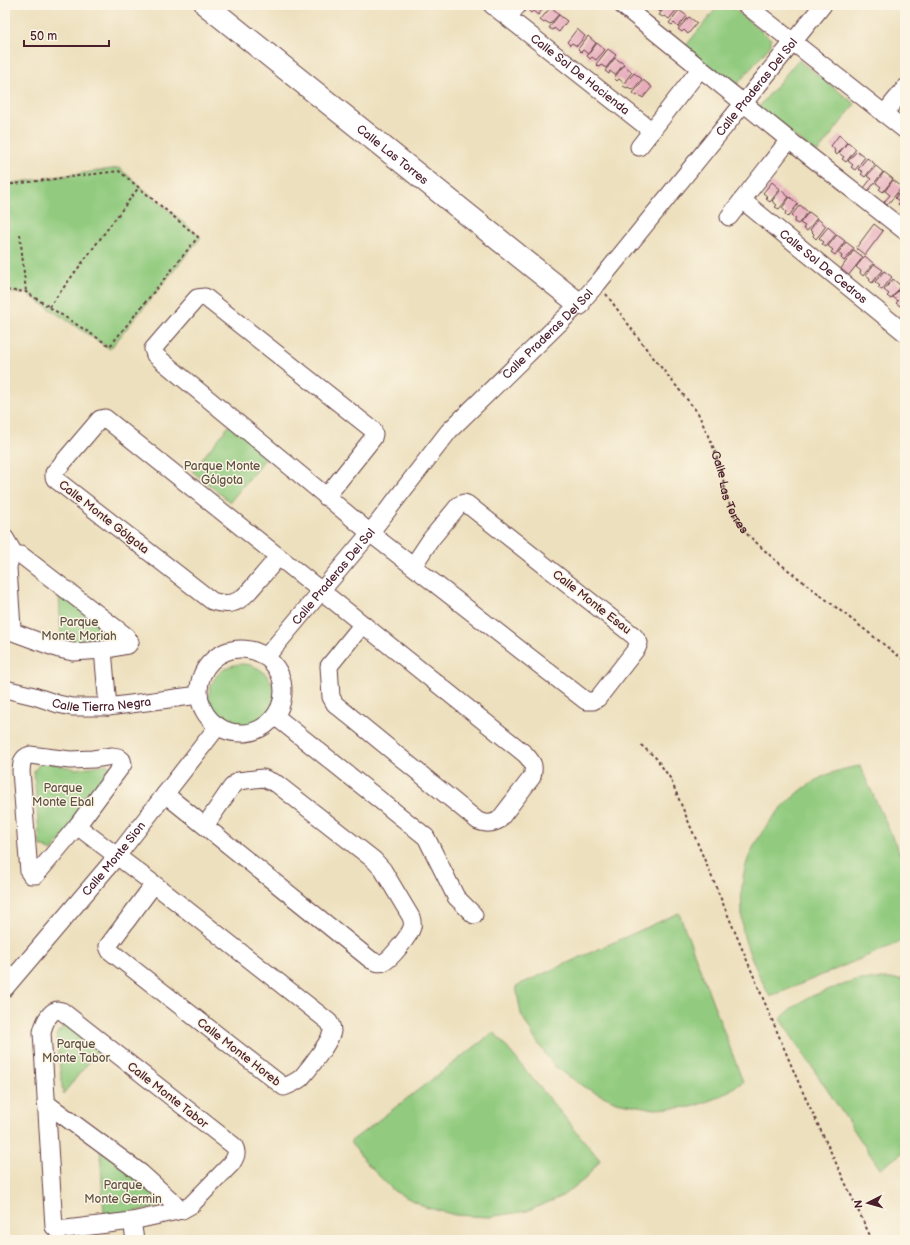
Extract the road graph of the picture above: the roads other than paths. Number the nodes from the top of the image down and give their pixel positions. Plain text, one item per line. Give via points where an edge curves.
1 (206, 5) edge
2 (492, 5) edge
3 (622, 5) edge
4 (746, 5) edge
5 (823, 5) edge
6 (513, 11) edge
7 (792, 41) junction
8 (700, 69) junction
9 (905, 88) edge
10 (743, 103) junction
11 (884, 114) junction
12 (905, 130) edge
13 (652, 131) junction
14 (789, 140) junction
15 (639, 147) dead end
16 (742, 200) junction
17 (729, 217) dead end
18 (905, 231) edge
19 (579, 304) junction
20 (905, 333) edge
21 (326, 497) junction
22 (370, 533) junction
23 (5, 538) edge
24 (14, 555) junction
25 (278, 557) junction
26 (413, 566) junction
27 (321, 591) junction
28 (363, 624) junction
29 (103, 650) junction
30 (266, 657) junction
31 (5, 689) edge
32 (199, 695) junction
33 (108, 707) junction
34 (275, 716) junction
35 (218, 726) junction
36 (165, 794) junction
37 (77, 826) junction
38 (205, 826) junction
39 (117, 856) junction
40 (154, 884) junction
41 (474, 915) dead end
42 (5, 988) edge
43 (46, 1103) junction
44 (182, 1210) junction
45 (132, 1221) junction
46 (135, 1240) edge

1 - 19 main road, Calle Las Torres
2 - 6 street, Calle Sol De Hacienda
3 - 8 street
4 - 7 street
5 - 7 street, Calle Praderas Del Sol
6 - 13 street, Calle Sol De Hacienda
7 - 10 street, Calle Praderas Del Sol
7 - 11 street
8 - 10 street
8 - 13 street
9 - 11 street
10 - 14 street
10 - 19 street, Calle Praderas Del Sol
11 - 12 street
13 - 15 street
14 - 16 street
14 - 18 street
16 - 17 street
16 - 20 street, Calle Sol De Cedros
19 - 22 street, Calle Praderas Del Sol via 449,432
21 - 21 street, Calle Monte Esau via 373,438 373,430 205,297 197,298 153,352
21 - 22 street, Calle Monte Esau
22 - 26 street, Calle Monte Esau
22 - 27 street, Calle Praderas Del Sol
23 - 24 street
24 - 29 street via 9,561 8,568 13,632 73,652
24 - 29 street via 21,555 126,636 130,642 128,645
25 - 25 street, Calle Monte Gólgota via 105,418 100,419 54,473 55,479 218,604 244,598
25 - 27 street, Calle Monte Gólgota
26 - 26 street, Calle Monte Esau via 586,701 598,698 639,644 634,636 467,504 459,505
27 - 28 street, Calle Monte Gólgota
27 - 30 street, Calle Praderas Del Sol
28 - 28 street, Calle Monte Gólgota via 532,762 532,777 499,820 486,824 478,821 335,704 331,697 329,666
29 - 33 street
30 - 32 street via 254,651 240,649 215,658 200,681
30 - 34 street via 276,667 282,680 283,693
31 - 33 street, Calle Tierra Negra via 72,707
32 - 33 street, Calle Tierra Negra
32 - 35 street via 203,709
34 - 35 street via 262,728 249,733 235,733
34 - 41 street via 426,837 456,897
35 - 36 street, Calle Monte Sion
36 - 38 street
36 - 39 street, Calle Monte Sion
37 - 37 street via 123,764 122,760 112,756 70,760 34,755 24,758 21,772 31,875 36,874
37 - 39 street, Calle Monte Horeb
38 - 38 street via 376,963 384,962 392,956 410,933 412,917 383,870 374,860 277,784 263,778 238,781
39 - 40 street, Calle Monte Horeb
39 - 42 street, Calle Monte Sion
40 - 40 street, Calle Monte Horeb via 329,1022 332,1028 330,1038 300,1079 284,1087 110,951 108,946
43 - 44 street via 141,1173
43 - 44 street, Calle Monte Tabor via 42,1032 48,1017 57,1010 62,1011 234,1146 237,1155 232,1163 191,1205
43 - 45 street, Calle Monte Tabor via 54,1227 58,1230
44 - 45 street, Calle Monte Tabor
45 - 46 street

